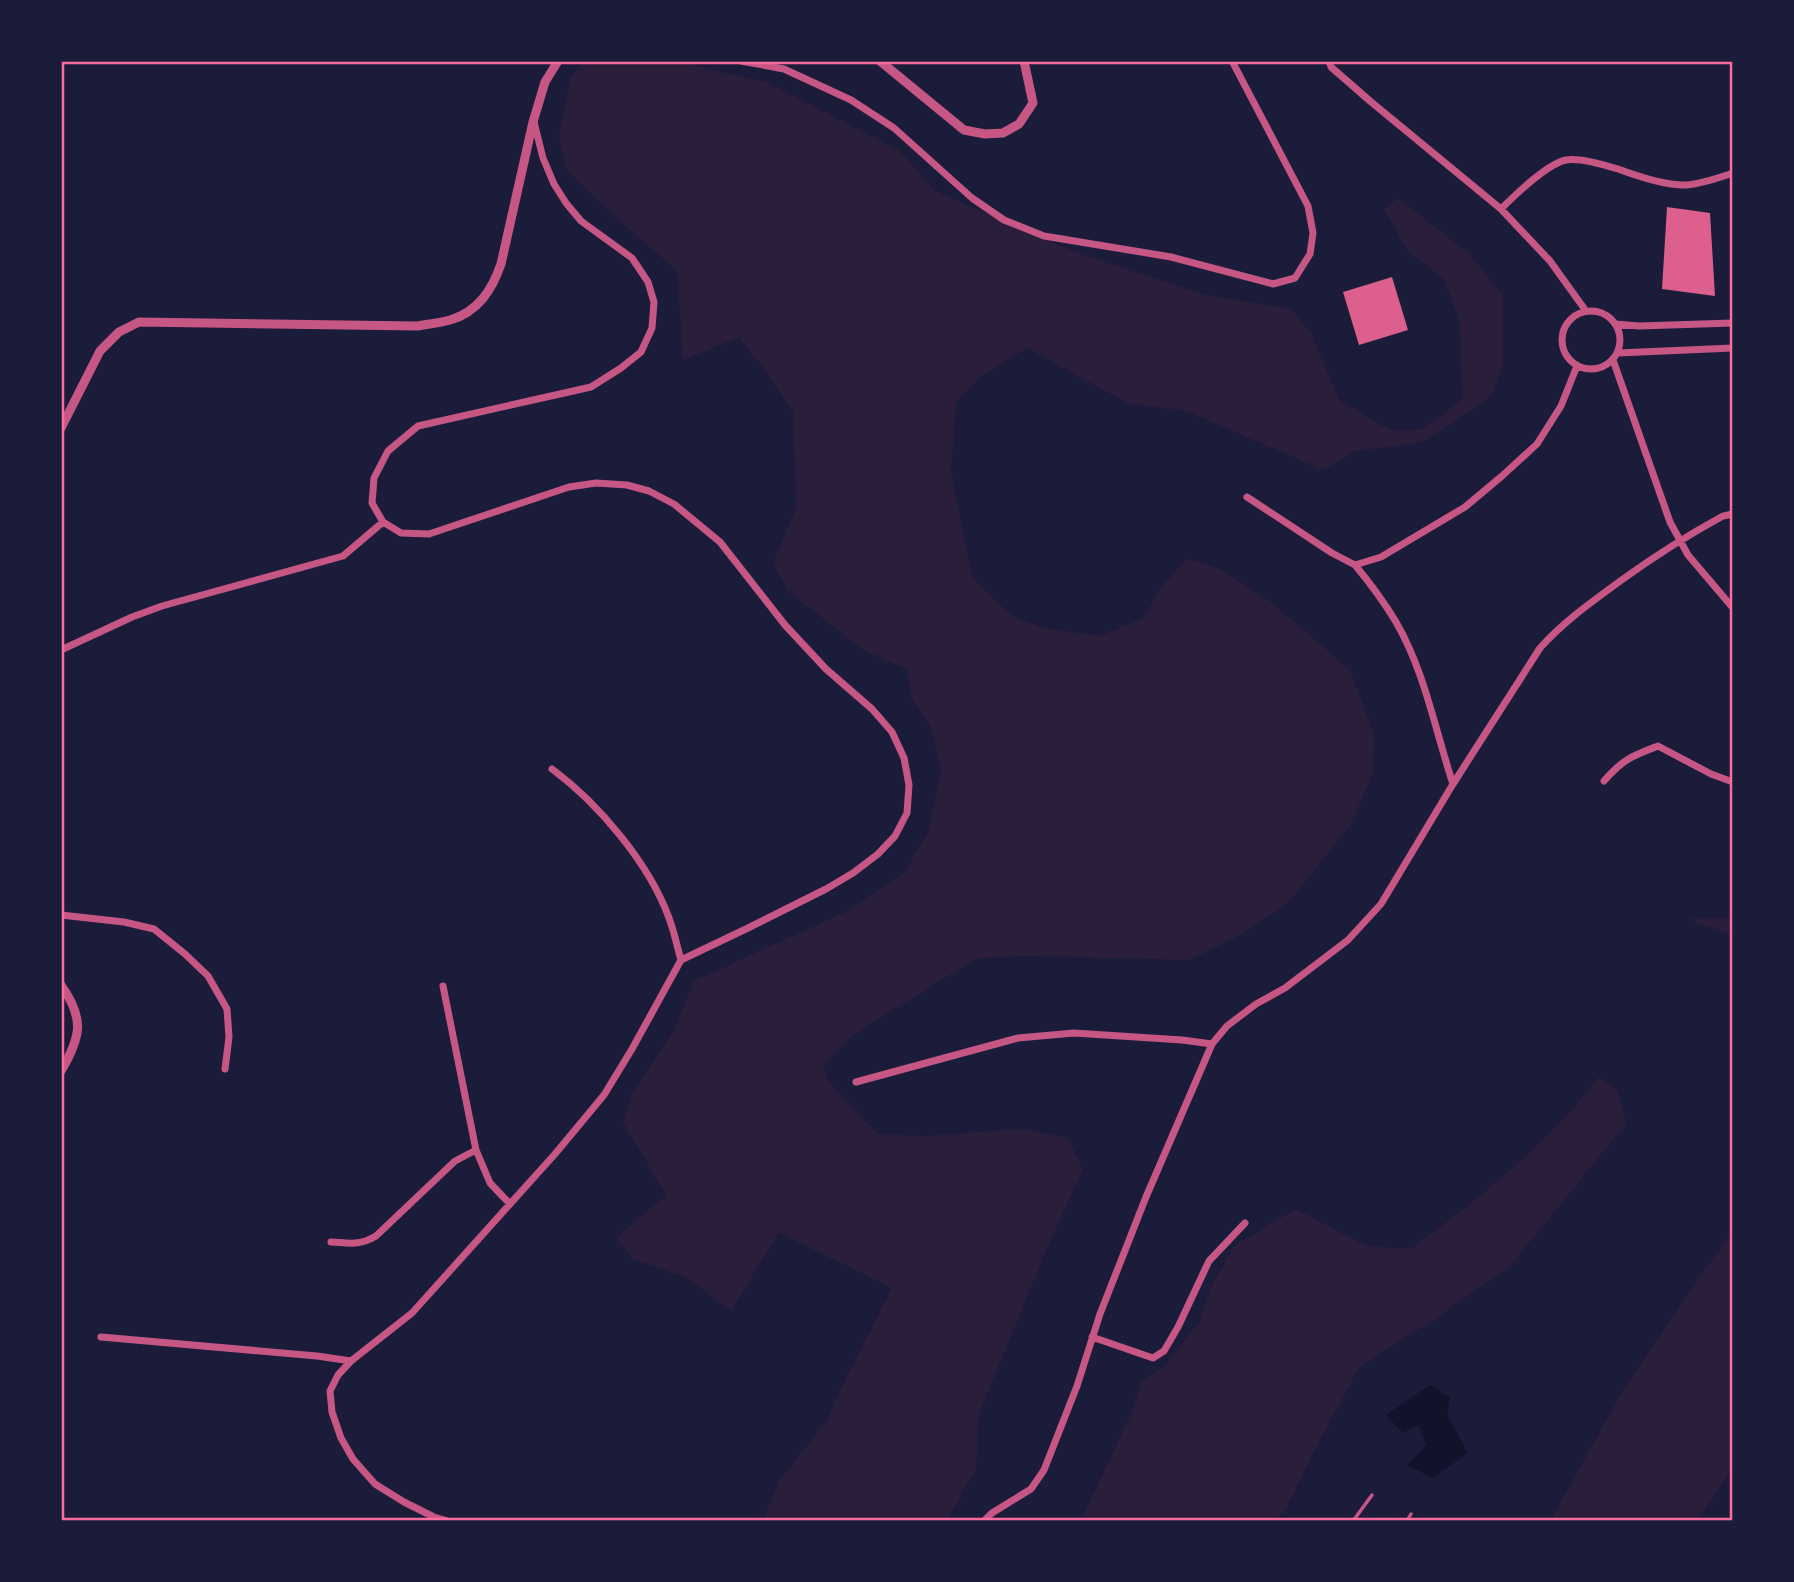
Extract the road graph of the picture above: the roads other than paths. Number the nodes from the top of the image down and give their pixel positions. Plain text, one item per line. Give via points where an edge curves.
1 (558, 61) edge
2 (741, 61) edge
3 (880, 61) edge
4 (1024, 61) edge
5 (1232, 61) edge
6 (1329, 61) edge
7 (533, 122) junction
8 (1733, 173) edge
9 (1502, 209) junction
10 (1586, 311) junction
11 (1733, 323) edge
12 (1615, 324) junction
13 (1733, 348) edge
14 (1615, 357) junction
15 (1577, 366) junction
16 (61, 428) edge
17 (1247, 497) dead end
18 (1733, 514) edge
19 (383, 522) junction
20 (1679, 540) junction
21 (1355, 565) junction
22 (1733, 608) edge
23 (61, 650) edge
24 (552, 769) dead end
25 (1604, 781) dead end
26 (1733, 782) edge
27 (1452, 784) junction
28 (61, 915) edge
29 (681, 960) junction
30 (61, 985) edge
31 (443, 986) dead end
32 (1212, 1044) junction
33 (225, 1069) dead end
34 (61, 1071) edge
35 (856, 1082) dead end
36 (476, 1150) junction
37 (510, 1204) junction
38 (1245, 1223) dead end
39 (331, 1241) dead end
40 (101, 1337) dead end
41 (1092, 1337) junction
42 (351, 1361) junction
43 (1371, 1495) dead end
44 (1411, 1514) dead end
45 (448, 1521) edge
46 (984, 1521) edge
47 (1353, 1521) edge
48 (1407, 1521) edge

1 - 7 street via 545,82
2 - 5 street via 784,69 851,100 894,128 972,198 1004,220 1044,236 1171,257 1273,284 1295,278 1310,254 1308,206
3 - 4 street via 964,130 985,134 1003,134 1019,124 1033,103
6 - 9 street via 1370,102
7 - 16 street via 501,264 485,298 471,309 452,320 417,326 139,322 119,332 100,351
7 - 19 street via 543,158 566,203 581,221 632,258 649,282 654,302 652,328 640,352 592,387 418,426 388,452 374,478 372,503
8 - 9 street via 1685,185 1566,160 1522,189
9 - 10 street via 1550,261
10 - 12 street via 1598,312
10 - 15 street via 1570,321 1562,340
11 - 12 street
12 - 14 street via 1622,341
13 - 14 street
14 - 15 street via 1597,369
14 - 20 street
15 - 21 street via 1562,406 1537,444 1502,476 1465,507 1381,557
17 - 21 street
18 - 20 street
19 - 23 street via 343,556 162,606
19 - 29 street via 401,533 429,534 569,487 596,483 649,491 674,504 720,542 785,625 892,732 909,785 907,813 895,836 878,854 826,889
20 - 22 street
20 - 27 street via 1595,598 1540,648
21 - 27 street via 1397,624 1416,664
24 - 29 street via 604,817 635,855 669,917
25 - 26 street via 1618,764 1658,746
27 - 32 street via 1381,904 1348,940 1227,1026
28 - 33 street via 154,929 186,954 208,976 227,1009
29 - 37 street via 604,1095
30 - 34 street via 73,1001 78,1023 76,1040
31 - 36 street
32 - 35 street via 1074,1033 1018,1038
32 - 41 street
36 - 37 street via 490,1183
36 - 39 street via 455,1161 376,1236 364,1242
37 - 42 street via 412,1313
38 - 41 street via 1209,1261 1164,1351 1153,1358
40 - 42 street
41 - 46 street via 1044,1470 1031,1489
42 - 45 street via 330,1391 332,1412 353,1459 375,1484
43 - 47 lane
44 - 48 lane

